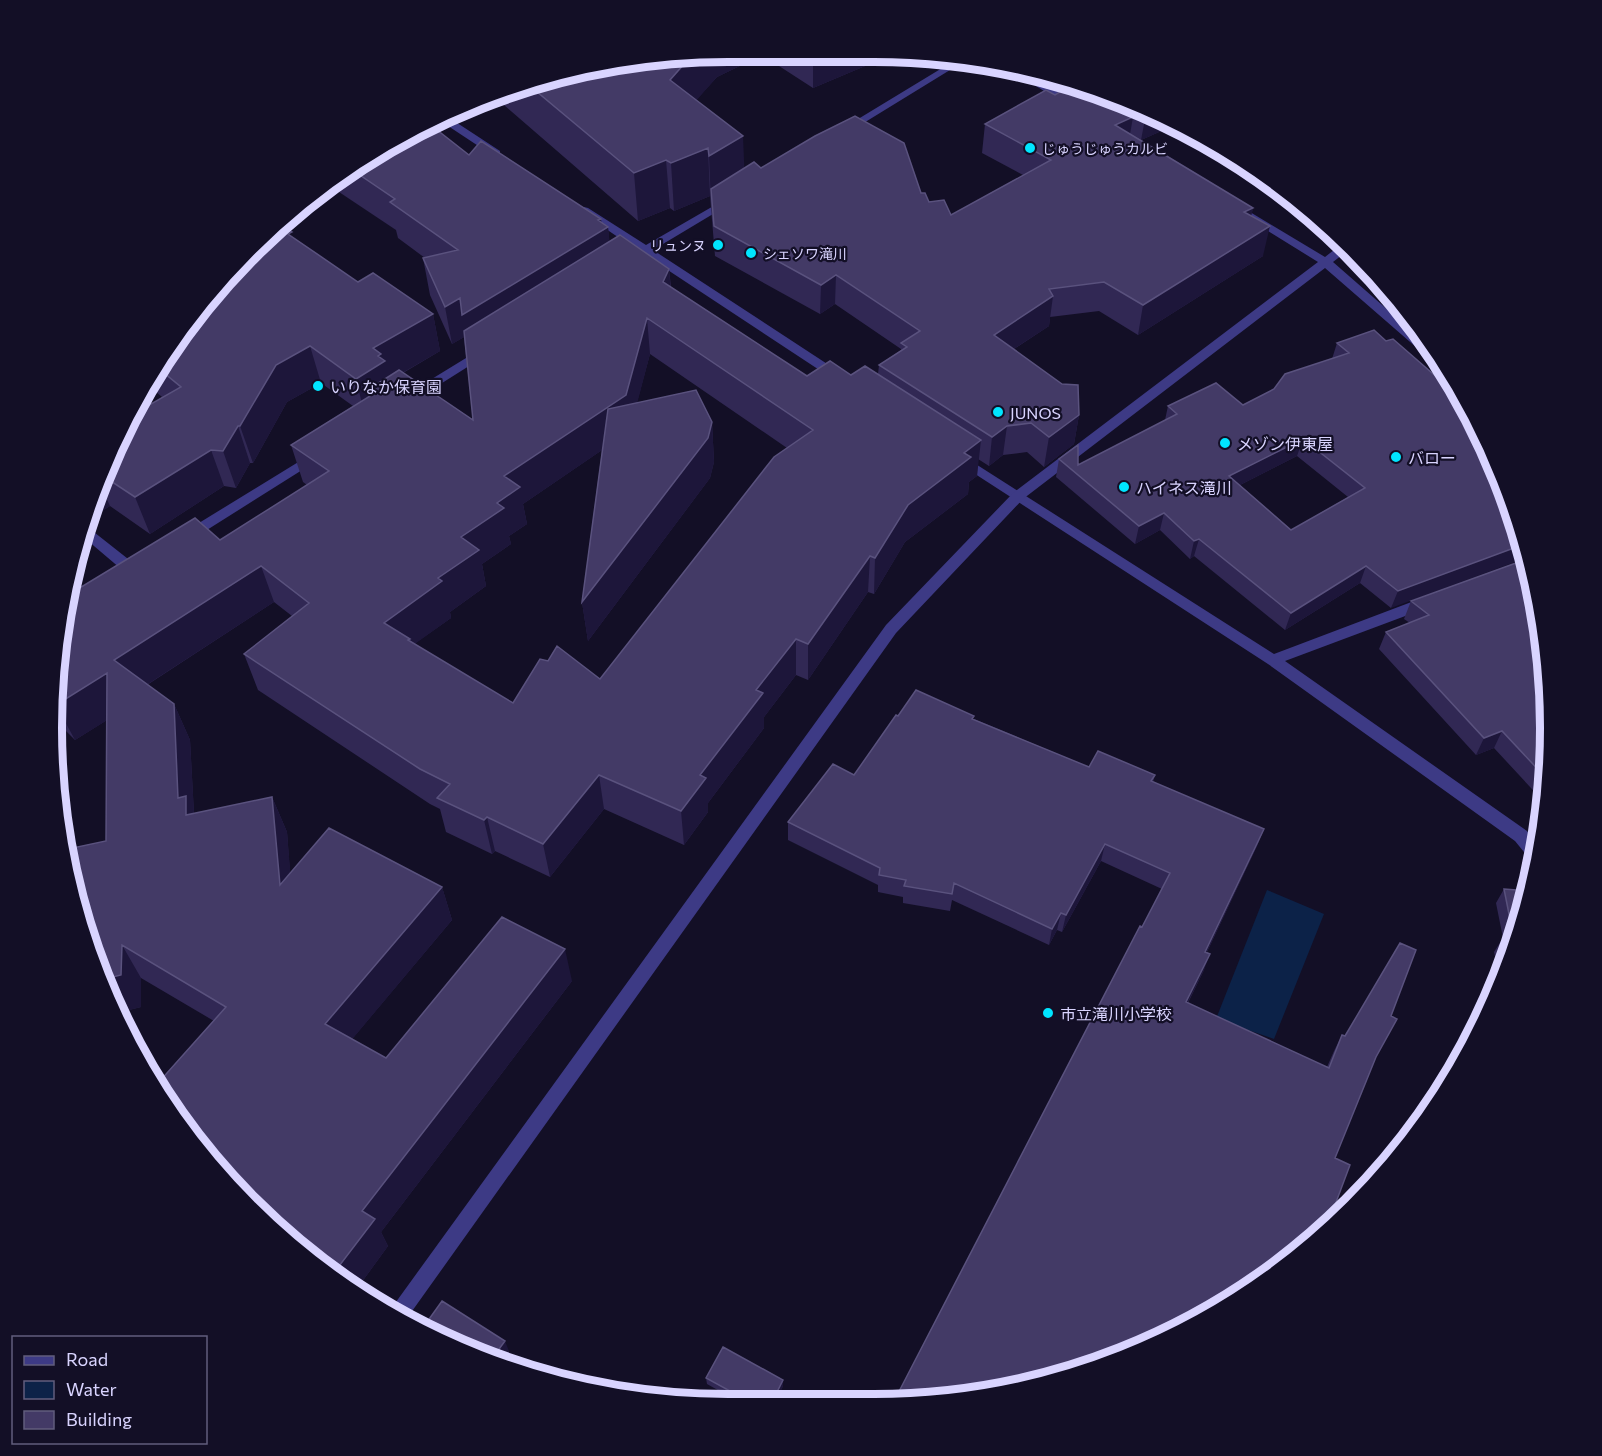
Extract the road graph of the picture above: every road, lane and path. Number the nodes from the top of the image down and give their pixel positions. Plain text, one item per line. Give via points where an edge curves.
1 (951, 66) edge
2 (1036, 81) edge
3 (1082, 110) edge
4 (450, 123) edge
5 (837, 135) edge
6 (510, 161) edge
7 (737, 195) edge
8 (1224, 198) edge
9 (568, 199) edge
10 (646, 250) junction
11 (1339, 251) edge
12 (1324, 261) junction
13 (626, 263) edge
14 (1415, 339) edge
15 (495, 344) edge
16 (852, 386) edge
17 (394, 407) edge
18 (949, 450) edge
19 (324, 451) edge
20 (1017, 496) junction
21 (90, 535) edge
22 (173, 545) edge
23 (132, 570) edge
24 (1440, 597) edge
25 (1273, 660) junction
26 (1530, 847) edge
27 (402, 1309) edge

1 - 5 street
2 - 3 street
4 - 6 street
7 - 10 street
8 - 12 street
9 - 10 street
10 - 13 street
10 - 16 street
11 - 12 street
12 - 14 street
12 - 20 street
15 - 17 street
18 - 20 street
19 - 22 street
20 - 25 street
20 - 27 street via 891,629
21 - 23 street
24 - 25 street
25 - 26 street via 1521,836

